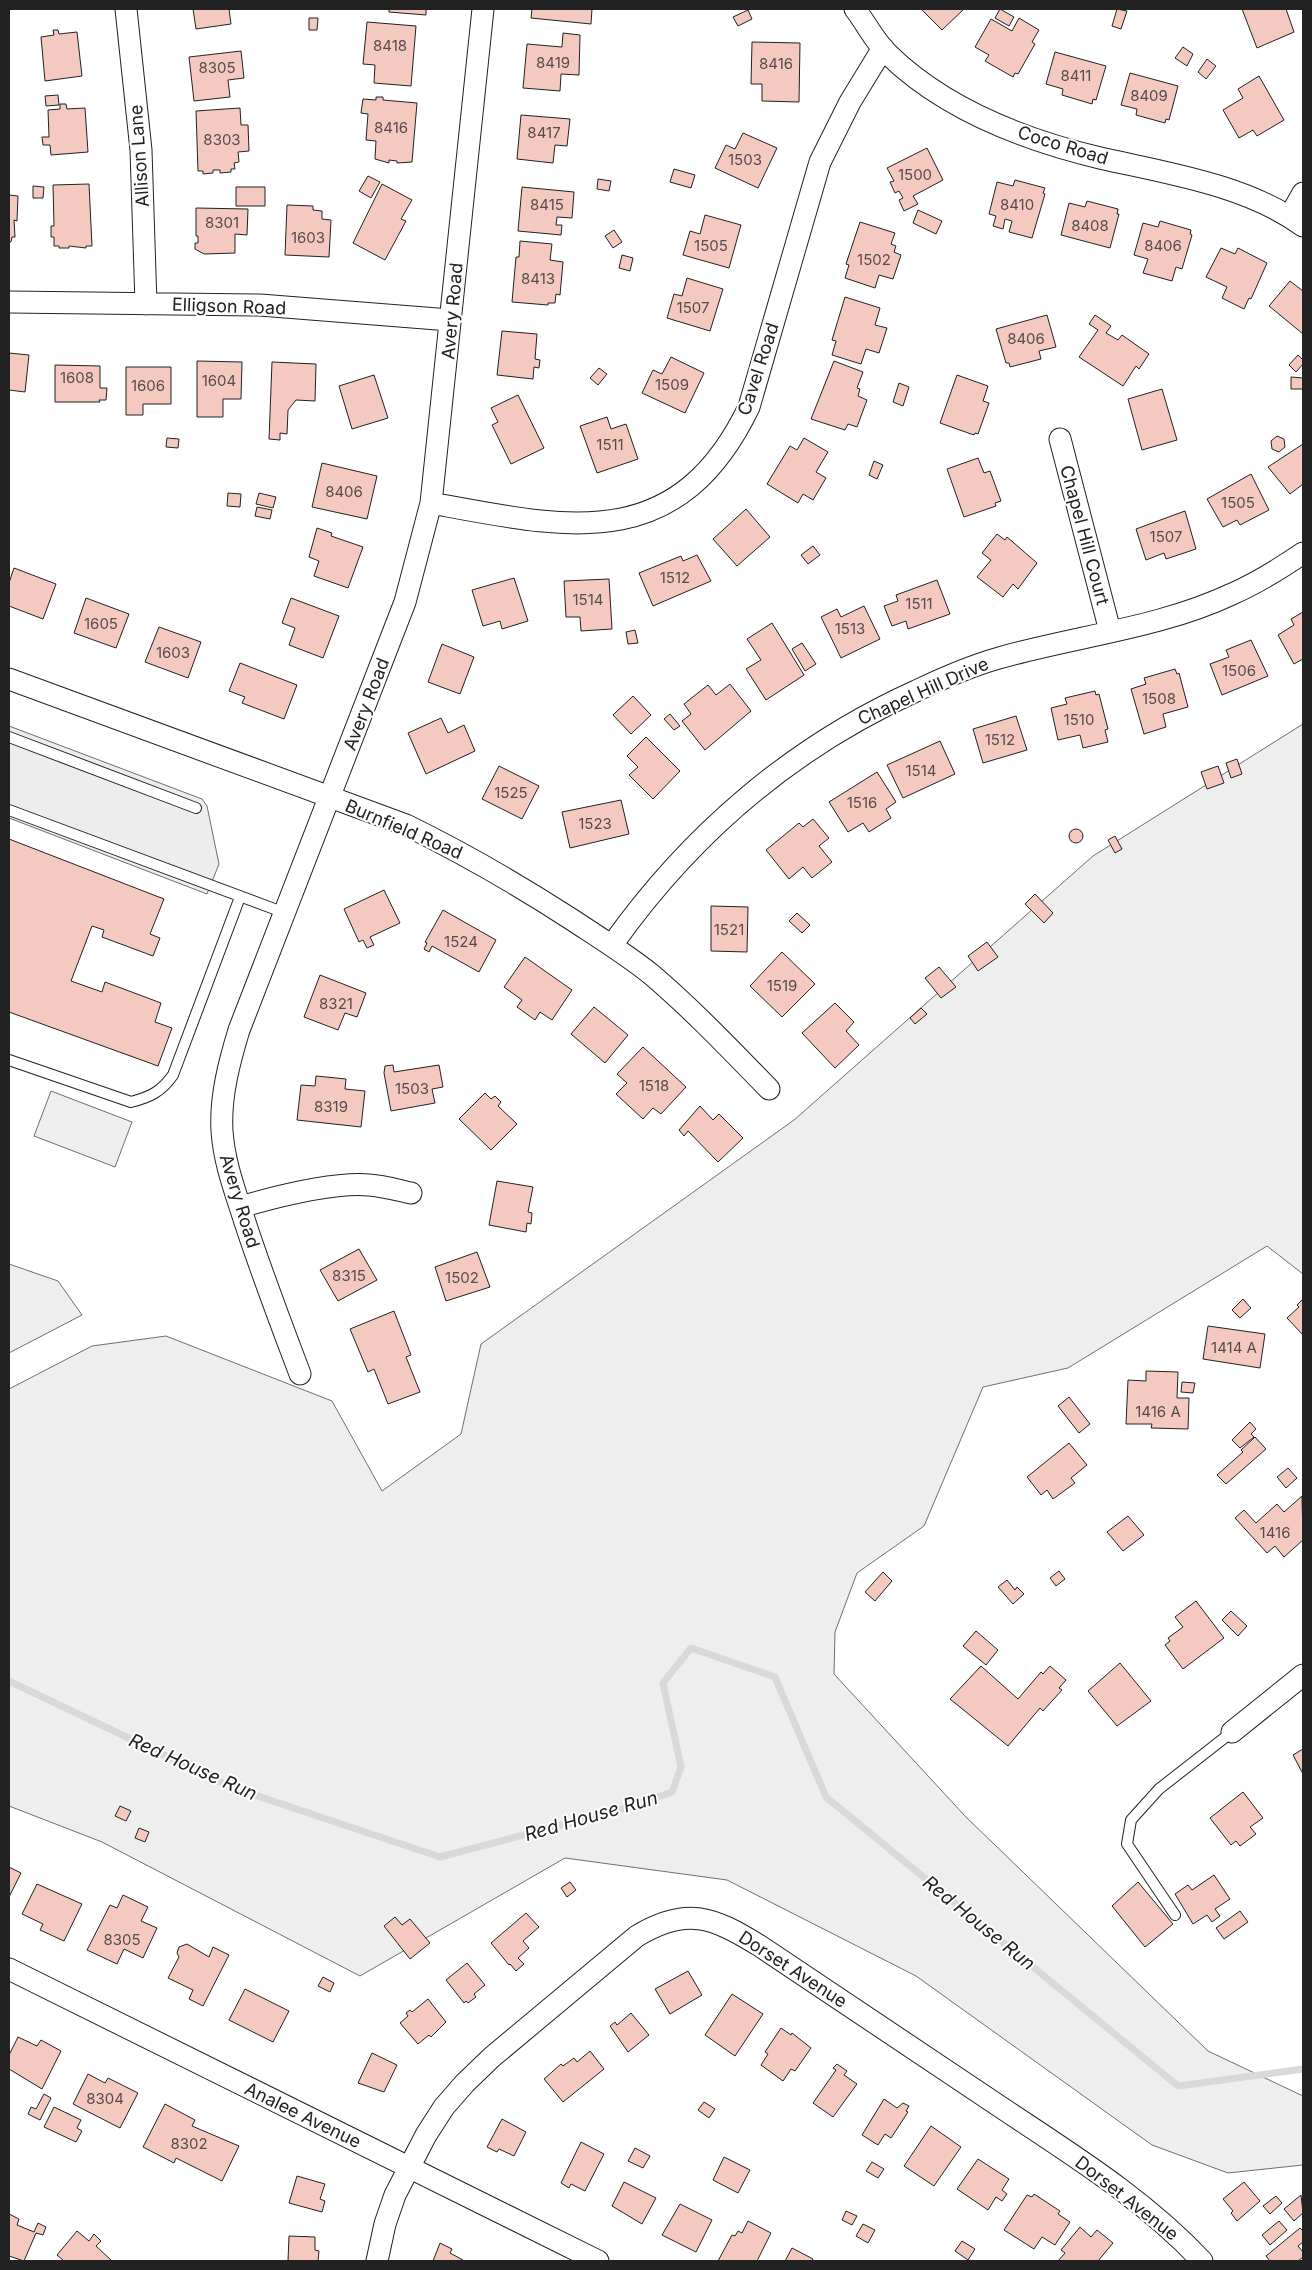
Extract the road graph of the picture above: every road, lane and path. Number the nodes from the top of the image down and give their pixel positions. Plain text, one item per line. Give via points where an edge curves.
1 (126, 9) edge
2 (483, 9) edge
3 (855, 9) edge
4 (883, 48) junction
5 (1303, 193) edge
6 (1297, 221) edge
7 (9, 302) edge
8 (146, 304) junction
9 (450, 320) junction
10 (1060, 438) dead end
11 (431, 503) junction
12 (1303, 553) edge
13 (1110, 631) junction
14 (9, 679) edge
15 (9, 737) edge
16 (330, 797) junction
17 (196, 808) dead end
18 (9, 810) edge
19 (240, 896) junction
20 (285, 913) junction
21 (612, 946) junction
22 (9, 1060) edge
23 (769, 1089) dead end
24 (411, 1193) dead end
25 (240, 1207) junction
26 (300, 1374) dead end
27 (1303, 1675) edge
28 (1232, 1732) joint
29 (1175, 1914) dead end
30 (9, 1969) edge
31 (408, 2168) junction
32 (377, 2261) edge
33 (598, 2261) edge
34 (1202, 2261) edge

1 - 8 street, Allison Lane via 141,150
2 - 9 street, Avery Road
3 - 4 street, Coco Road
4 - 6 street, Coco Road via 909,73 947,98 1025,136 1102,158 1164,171 1245,197
4 - 11 street, Cavel Road via 850,102 820,162 749,407 729,443 703,474 676,498 628,518 603,522 535,522
5 - 6 street
7 - 8 street, Elligson Road
8 - 9 street, Elligson Road via 260,304
9 - 11 street, Avery Road
10 - 13 street, Chapel Hill Court
11 - 16 street, Avery Road via 405,602
12 - 13 street, Chapel Hill Drive via 1232,595 1172,616
13 - 21 street, Chapel Hill Drive via 989,661 943,678 852,723 775,774 717,823 642,904
14 - 16 street, Burnfield Road
15 - 17 lane
16 - 20 street, Avery Road
16 - 21 street, Burnfield Road via 406,825 452,847 522,887
18 - 19 lane
19 - 20 lane
19 - 22 lane via 173,1075 163,1089 150,1098 131,1102
20 - 25 street, Avery Road via 239,1030 223,1104 225,1162
21 - 23 street, Burnfield Road via 684,1004
24 - 25 street via 368,1185 346,1186 278,1196
25 - 26 street, Avery Road
27 - 28 street
28 - 29 lane via 1159,1789 1131,1820 1126,1844
30 - 31 street, Analee Avenue
31 - 32 street, Dorset Avenue via 385,2224
31 - 33 street, Analee Avenue
31 - 34 street, Dorset Avenue via 444,2107 492,2057 637,1936 658,1923 676,1918 699,1918 738,1932 760,1946 1090,2167 1164,2223

